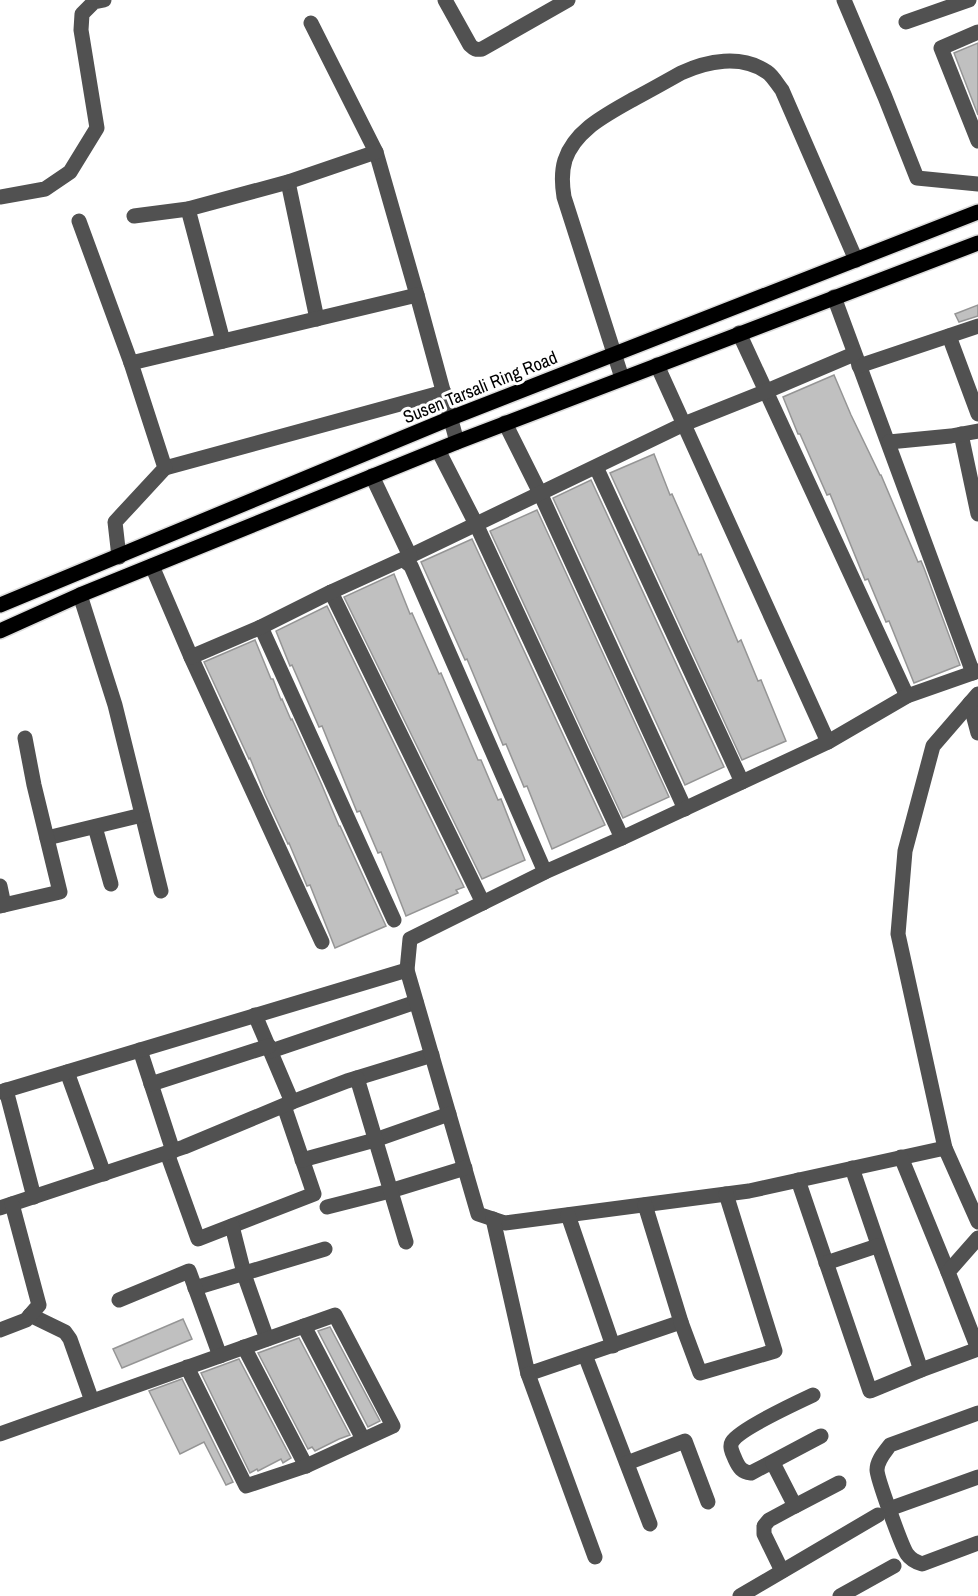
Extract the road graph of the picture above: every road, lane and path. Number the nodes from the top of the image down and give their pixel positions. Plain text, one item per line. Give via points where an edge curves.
1 (105, 0) edge
2 (445, 0) edge
3 (567, 0) edge
4 (844, 0) edge
5 (969, 0) edge
6 (906, 22) dead end
7 (311, 23) dead end
8 (978, 32) edge
9 (978, 141) edge
10 (376, 152) junction
11 (288, 182) junction
12 (978, 184) edge
13 (0, 197) edge
14 (188, 209) junction
15 (978, 212) edge
16 (134, 216) dead end
17 (79, 221) dead end
18 (978, 243) edge
19 (856, 260) junction
20 (417, 295) junction
21 (834, 297) junction
22 (316, 319) junction
23 (978, 326) edge
24 (739, 333) junction
25 (948, 336) junction
26 (223, 341) junction
27 (614, 355) junction
28 (857, 360) junction
29 (130, 363) junction
30 (657, 365) junction
31 (621, 378) junction
32 (767, 391) junction
33 (444, 392) junction
34 (978, 414) edge
35 (451, 418) junction
36 (505, 423) junction
37 (684, 424) junction
38 (978, 432) edge
39 (961, 434) junction
40 (457, 442) junction
41 (889, 442) junction
42 (438, 450) junction
43 (596, 467) junction
44 (165, 468) junction
45 (372, 477) junction
46 (540, 494) junction
47 (978, 514) edge
48 (476, 524) junction
49 (410, 555) junction
50 (119, 557) junction
51 (152, 566) junction
52 (331, 592) junction
53 (80, 595) junction
54 (0, 606) edge
55 (261, 627) junction
56 (0, 631) edge
57 (191, 657) junction
58 (976, 672) edge
59 (907, 696) junction
60 (974, 699) edge
61 (978, 733) edge
62 (25, 738) dead end
63 (828, 742) junction
64 (742, 782) junction
65 (685, 809) junction
66 (142, 815) junction
67 (95, 826) junction
68 (47, 838) junction
69 (622, 838) junction
70 (545, 872) junction
71 (111, 884) dead end
72 (0, 886) edge
73 (161, 891) dead end
74 (483, 903) junction
75 (2, 905) edge
76 (394, 920) dead end
77 (322, 942) dead end
78 (406, 970) junction
79 (416, 1002) junction
80 (255, 1015) junction
81 (270, 1049) junction
82 (140, 1050) junction
83 (432, 1055) junction
84 (67, 1072) junction
85 (357, 1078) junction
86 (151, 1084) junction
87 (3, 1091) edge
88 (288, 1104) junction
89 (449, 1114) junction
90 (375, 1140) junction
91 (945, 1148) junction
92 (170, 1152) junction
93 (901, 1158) junction
94 (302, 1160) junction
95 (465, 1168) junction
96 (852, 1168) junction
97 (104, 1174) junction
98 (798, 1180) junction
99 (390, 1191) junction
100 (726, 1194) junction
101 (34, 1197) junction
102 (645, 1205) junction
103 (6, 1206) edge
104 (327, 1207) dead end
105 (568, 1215) junction
106 (493, 1219) junction
107 (978, 1222) edge
108 (232, 1226) junction
109 (978, 1238) edge
110 (405, 1242) dead end
111 (877, 1246) junction
112 (325, 1249) dead end
113 (826, 1263) junction
114 (244, 1272) junction
115 (948, 1272) junction
116 (195, 1288) junction
117 (119, 1300) dead end
118 (30, 1315) junction
119 (681, 1322) junction
120 (304, 1326) junction
121 (0, 1330) edge
122 (267, 1339) junction
123 (613, 1346) junction
124 (244, 1347) junction
125 (585, 1355) junction
126 (220, 1356) junction
127 (187, 1367) junction
128 (921, 1370) junction
129 (528, 1374) junction
130 (813, 1395) dead end
131 (92, 1401) junction
132 (978, 1413) edge
133 (0, 1434) edge
134 (821, 1436) dead end
135 (363, 1439) junction
136 (627, 1463) junction
137 (773, 1463) junction
138 (306, 1466) junction
139 (978, 1477) edge
140 (839, 1483) dead end
141 (708, 1502) dead end
142 (795, 1506) junction
143 (884, 1512) junction
144 (650, 1524) dead end
145 (978, 1543) edge
146 (595, 1557) dead end
147 (894, 1566) dead end
148 (782, 1571) junction
149 (740, 1596) edge
150 (840, 1596) edge

1 - 13 street via 94,2 82,14 81,30 97,128 70,172 45,189
2 - 3 street via 470,45 477,50
4 - 12 street via 917,178
5 - 6 street
7 - 10 street
8 - 9 street via 941,48
10 - 11 street
10 - 20 street
11 - 14 street
11 - 22 street
14 - 16 street
14 - 26 street
15 - 19 main road, Susen Tarsali Ring Road
17 - 29 street
18 - 21 main road
19 - 27 main road, Susen Tarsali Ring Road
19 - 27 street via 782,90 768,72 731,60 693,67 588,127 565,160 564,197
20 - 22 street
20 - 33 street
21 - 24 main road
21 - 28 street
22 - 26 street
23 - 25 street
24 - 30 main road
24 - 32 street
25 - 28 street
25 - 34 street
26 - 29 street
27 - 31 street
27 - 35 main road, Susen Tarsali Ring Road
28 - 32 street
28 - 41 street
29 - 44 street
30 - 31 main road
30 - 37 street
31 - 36 main road
32 - 37 street
32 - 59 street
33 - 35 street
33 - 44 street
35 - 40 street
35 - 50 main road, Susen Tarsali Ring Road
36 - 40 main road
36 - 46 street
37 - 43 street
37 - 63 street
38 - 39 street
39 - 41 street
39 - 47 street
40 - 42 main road
41 - 58 street
42 - 45 main road
42 - 48 street
43 - 46 street
43 - 64 street
44 - 50 street via 115,522
45 - 49 street
45 - 51 main road
46 - 48 street
46 - 65 street
48 - 49 street
48 - 69 street
49 - 52 street
49 - 70 street via 405,561 411,566
50 - 54 main road, Susen Tarsali Ring Road
51 - 53 main road
51 - 57 street
52 - 55 street
52 - 74 street
53 - 56 main road
53 - 66 street via 115,705
55 - 57 street
55 - 76 street
57 - 77 street
58 - 59 street
59 - 63 street
60 - 61 street
60 - 91 street via 933,746 905,851 898,934
62 - 68 street
63 - 64 street
64 - 65 street
65 - 69 street
66 - 67 street
66 - 73 street
67 - 68 street
67 - 71 street
68 - 75 street via 60,892
69 - 70 street
70 - 74 street
72 - 75 street
74 - 78 street via 410,939
78 - 79 street
78 - 80 street
79 - 81 street
79 - 83 street
80 - 81 street
80 - 82 street
81 - 86 street
81 - 88 street
82 - 84 street
82 - 86 street
83 - 85 street
83 - 89 street
84 - 87 street
84 - 97 street
85 - 88 street
85 - 90 street
86 - 92 street
87 - 101 street
88 - 92 street
88 - 94 street
89 - 90 street
89 - 95 street
90 - 94 street
90 - 99 street
91 - 93 street
91 - 107 street
92 - 97 street
92 - 108 street via 198,1239
93 - 96 street
93 - 115 street
94 - 108 street via 314,1194
95 - 99 street
95 - 106 street via 478,1214
96 - 98 street
96 - 111 street
97 - 101 street
98 - 100 street
98 - 113 street
99 - 104 street
99 - 110 street
100 - 102 street
100 - 119 street via 775,1352 700,1373
101 - 103 street
102 - 105 street
102 - 119 street
103 - 118 street via 39,1305
105 - 106 street via 504,1223
105 - 123 street
106 - 129 street
108 - 114 street
109 - 115 street
111 - 113 street
111 - 128 street
112 - 114 street
113 - 128 street via 870,1390
114 - 116 street
114 - 122 street
115 - 128 street via 978,1349
116 - 117 street via 189,1271
116 - 126 street
118 - 121 street
118 - 131 street via 65,1332
119 - 123 street
120 - 122 street
120 - 135 street
120 - 135 street via 335,1315 393,1426
122 - 124 street
123 - 125 street
124 - 126 street
124 - 138 street
125 - 129 street
125 - 136 street
126 - 127 street
127 - 131 street
127 - 138 street via 246,1486
129 - 146 street
130 - 137 street via 732,1440 733,1454 744,1472 752,1473
131 - 133 street
132 - 143 street via 890,1445 877,1470
134 - 137 street
135 - 138 street
136 - 141 street via 685,1441
136 - 144 street
137 - 142 street
139 - 143 street
140 - 142 street
142 - 148 street via 764,1526
143 - 145 street via 906,1552 922,1564
143 - 148 street
147 - 150 street
148 - 149 street

